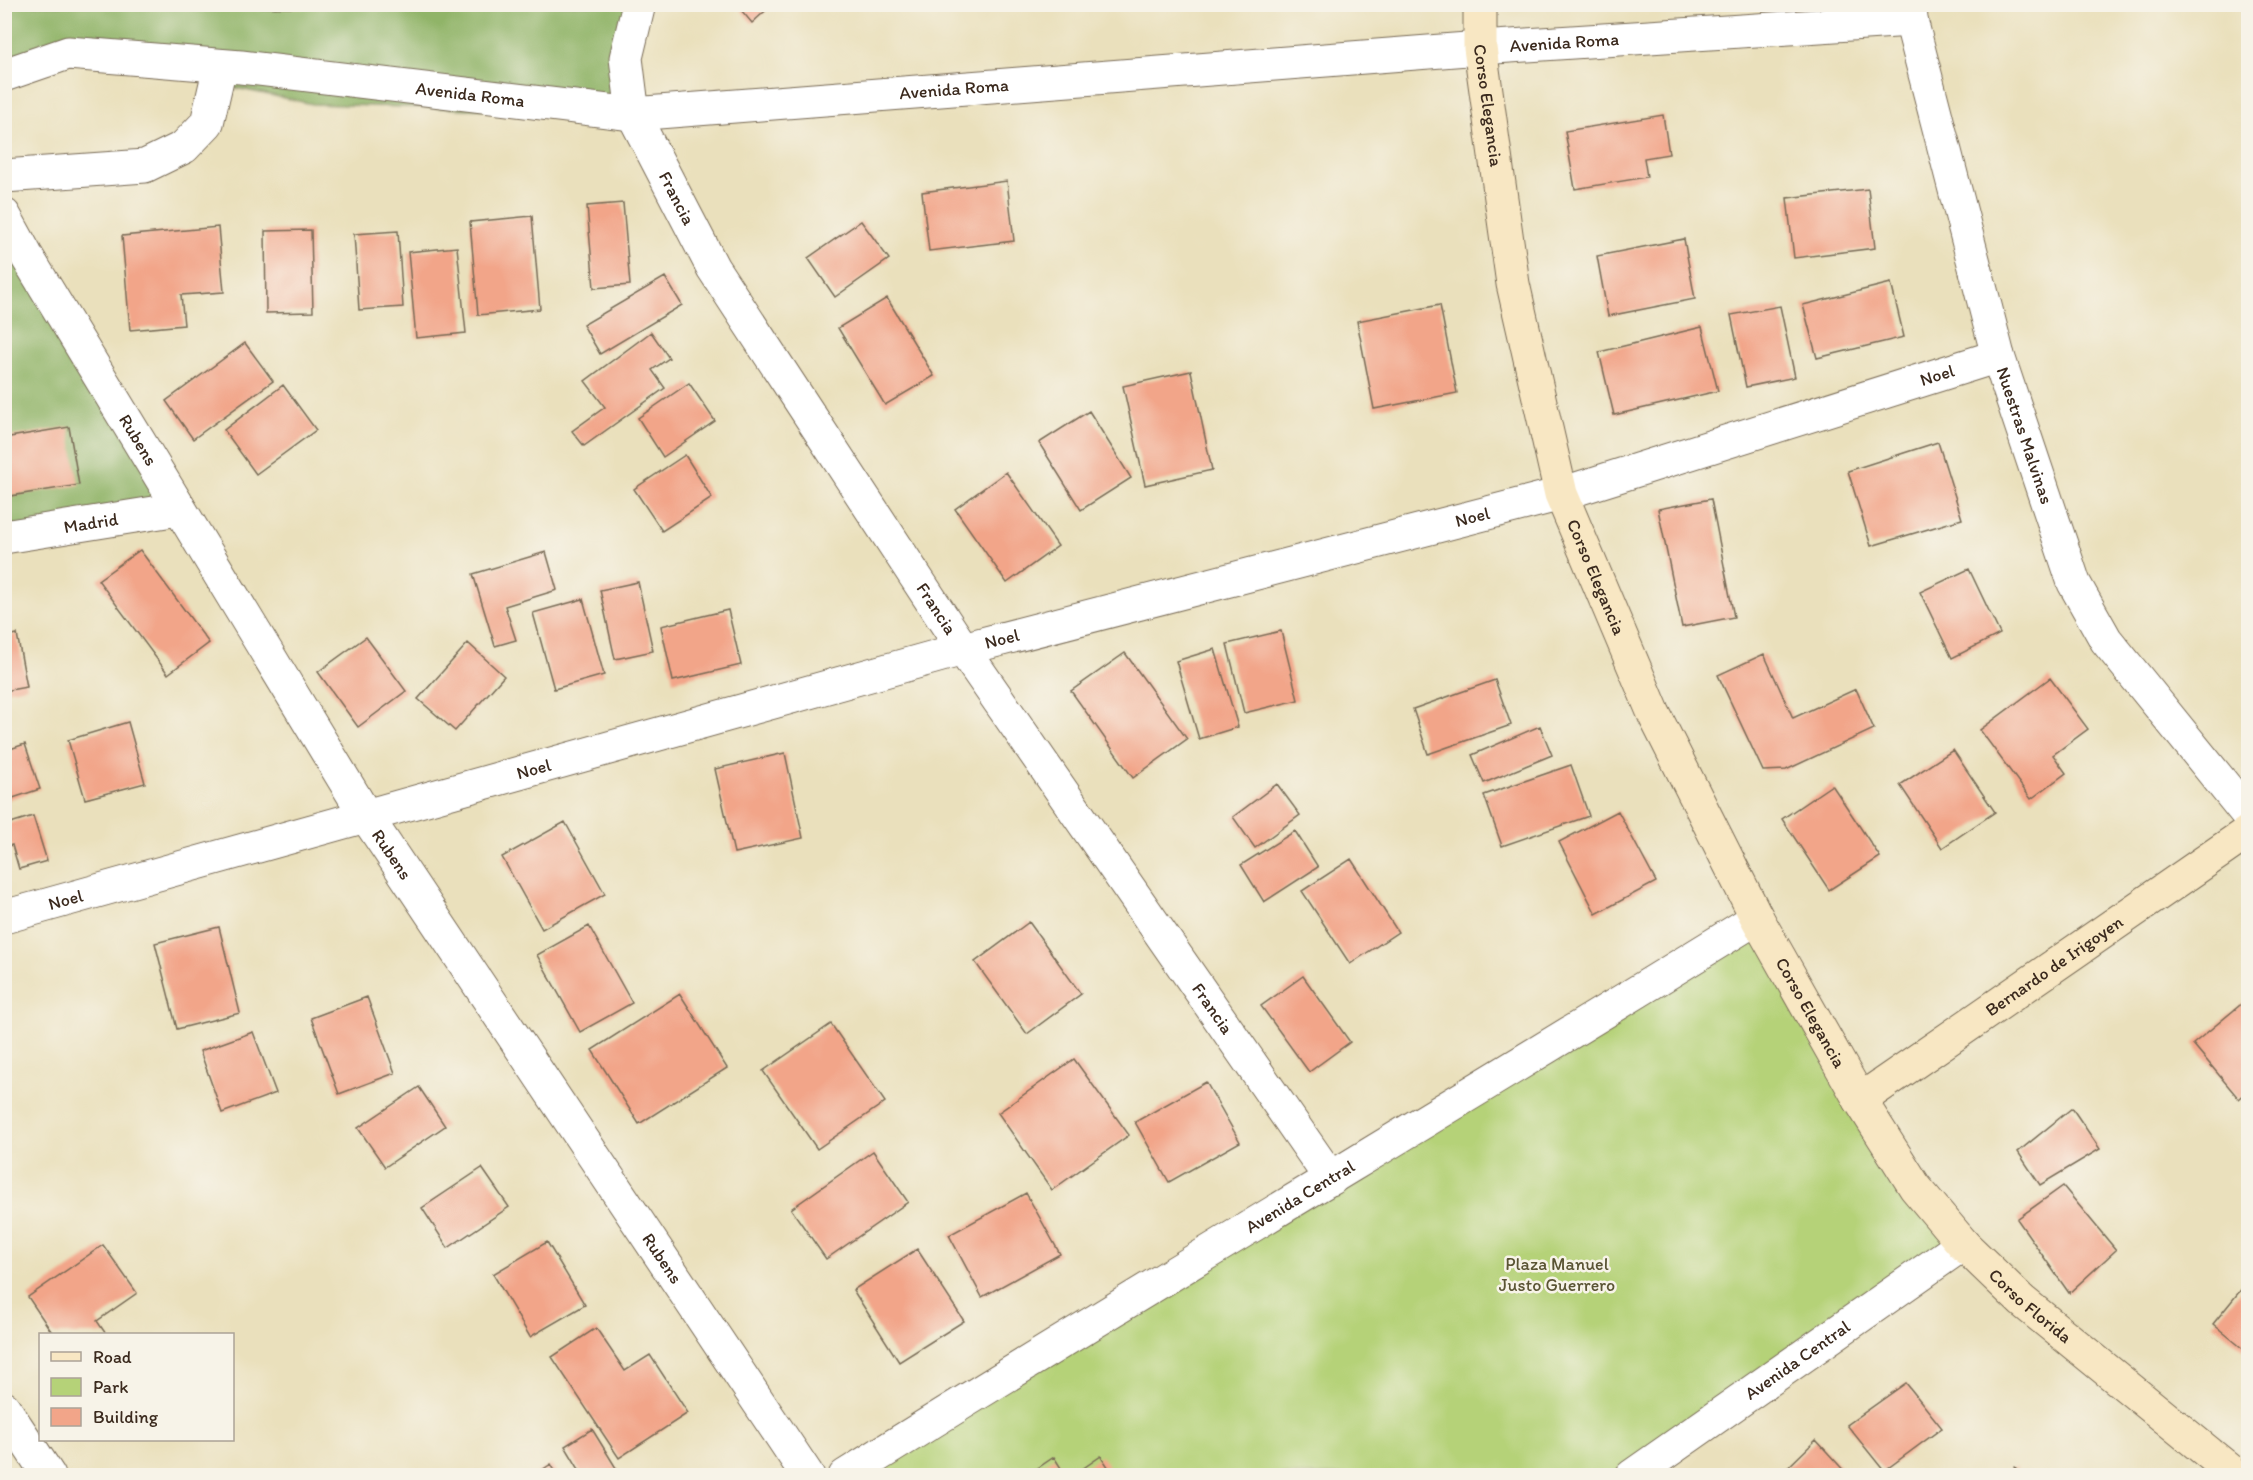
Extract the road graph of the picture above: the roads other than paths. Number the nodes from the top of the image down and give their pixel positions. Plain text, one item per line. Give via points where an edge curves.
1 (639, 4) edge
2 (1480, 4) edge
3 (1911, 12) edge
4 (1480, 48) junction
5 (220, 66) junction
6 (4, 75) edge
7 (633, 114) junction
8 (4, 176) edge
9 (4, 215) edge
10 (1998, 356) junction
11 (1561, 494) junction
12 (179, 509) junction
13 (4, 537) edge
14 (963, 649) junction
15 (366, 816) junction
16 (2246, 834) edge
17 (4, 917) edge
18 (1757, 918) junction
19 (1860, 1100) junction
20 (1331, 1179) junction
21 (1963, 1244) junction
22 (4, 1408) edge
23 (49, 1476) edge
24 (808, 1476) edge
25 (845, 1476) edge
26 (1632, 1476) edge
27 (2237, 1476) edge

1 - 7 street, Francia via 626,58
2 - 4 main road, Corso Elegancia
3 - 4 street, Avenida Roma
3 - 10 street, Nuestras Malvinas
4 - 7 street, Avenida Roma
4 - 11 main road, Corso Elegancia via 1512,284
5 - 6 street, Avenida Roma via 68,52
5 - 7 street, Avenida Roma
5 - 8 street via 207,123 184,147 146,166
7 - 14 street, Francia via 713,268
9 - 12 street, Rubens
10 - 11 street, Noel
10 - 16 street, Nuestras Malvinas via 2080,592 2106,640
11 - 14 street, Noel
11 - 18 main road, Corso Elegancia via 1654,714
12 - 13 street, Madrid
12 - 15 street, Rubens
14 - 15 street, Noel
14 - 20 street, Francia
15 - 17 street, Noel
15 - 24 street, Rubens
16 - 19 main road, Bernardo de Irigoyen
18 - 19 main road, Corso Elegancia
18 - 20 street, Avenida Central
19 - 21 main road, Corso Florida via 1915,1186
20 - 25 street, Avenida Central via 1063,1339
21 - 26 street, Avenida Central
21 - 27 main road, Corso Florida via 2022,1301
22 - 23 street

